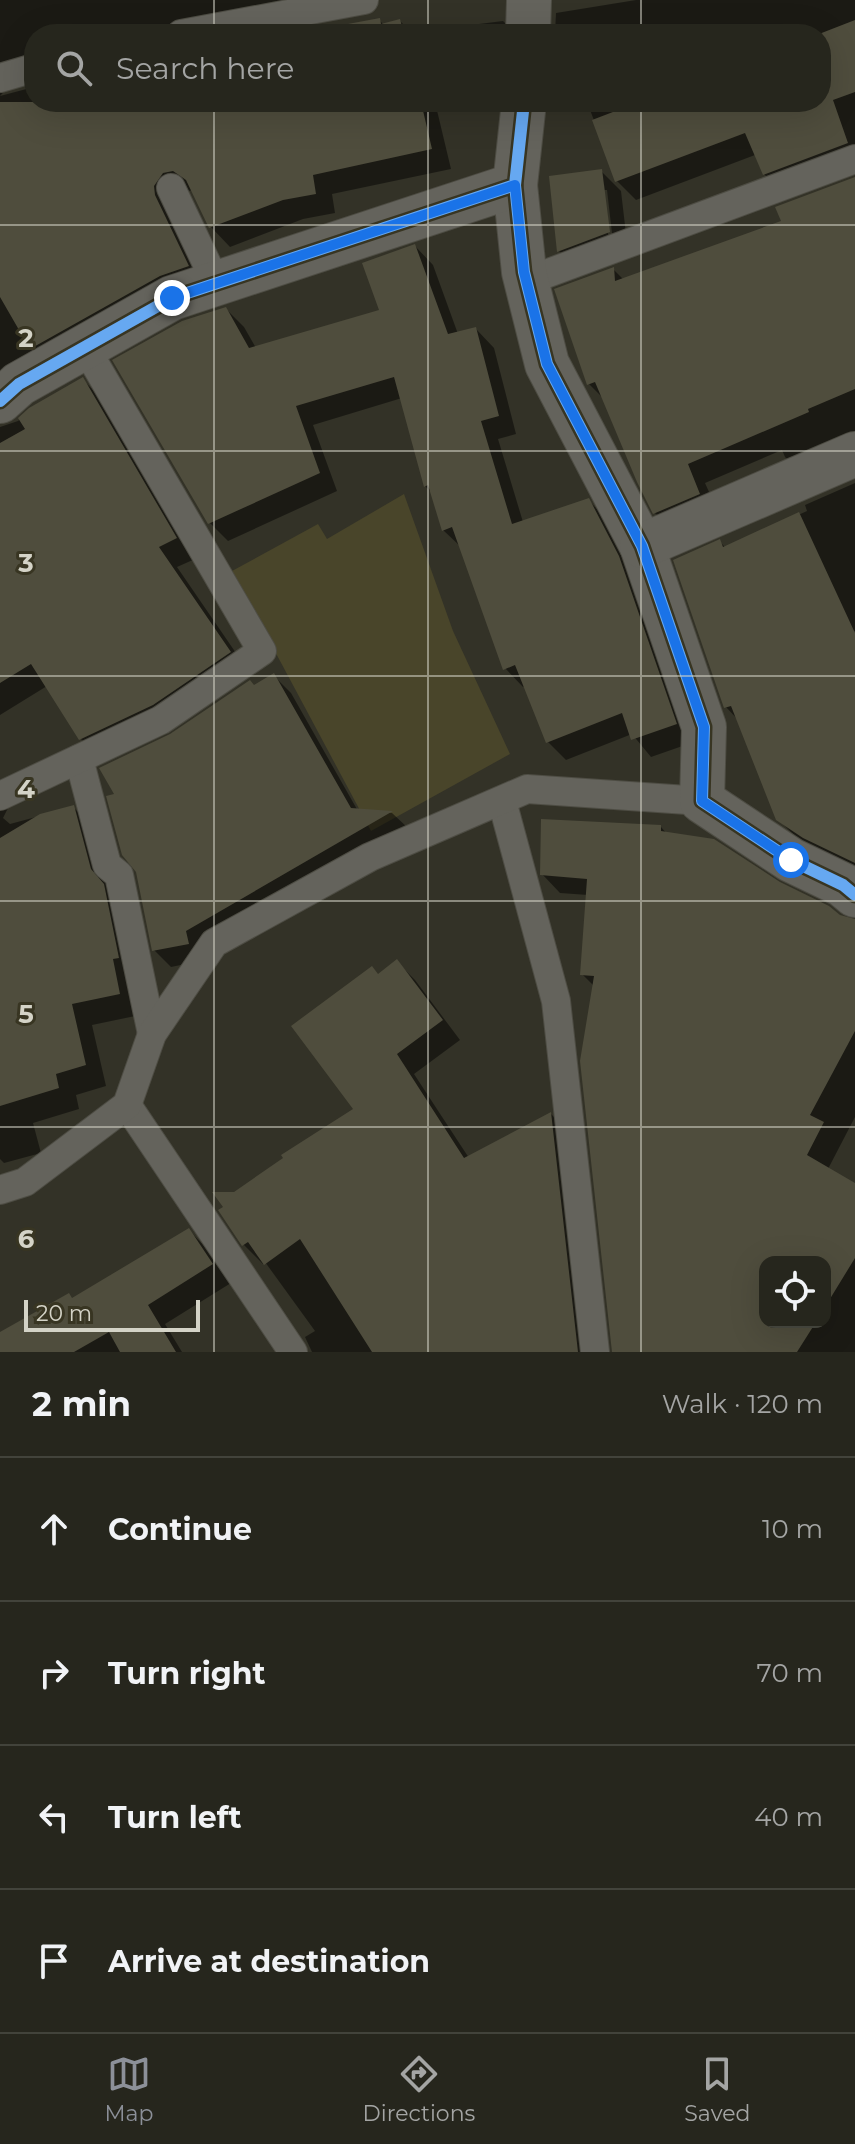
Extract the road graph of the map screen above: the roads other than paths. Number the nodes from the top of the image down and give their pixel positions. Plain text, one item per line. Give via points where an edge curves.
1 (364, 0) edge
2 (529, 0) edge
3 (235, 24) edge
4 (528, 24) edge
5 (24, 71) edge
6 (0, 78) edge
7 (523, 112) edge
8 (855, 159) edge
9 (515, 185) junction
10 (171, 188) dead end
11 (527, 281) junction
12 (216, 283) junction
13 (85, 347) junction
14 (6, 380) edge
15 (855, 454) edge
16 (642, 546) junction
17 (79, 759) junction
18 (0, 796) edge
19 (502, 801) junction
20 (702, 801) junction
21 (855, 895) edge
22 (152, 1034) junction
23 (127, 1105) junction
24 (0, 1190) edge
25 (293, 1352) edge
26 (595, 1352) edge

1 - 3 lane
2 - 4 street
5 - 6 lane
7 - 9 street
8 - 11 lane
9 - 11 street
9 - 12 street
10 - 12 lane
11 - 16 street via 547,364
12 - 13 street via 172,298
13 - 14 street
13 - 17 lane via 262,651 161,720
15 - 16 street
16 - 20 street via 704,727
17 - 18 lane
17 - 22 lane via 107,865 119,875
19 - 20 lane via 527,789
19 - 22 lane via 370,857 214,943
19 - 26 lane via 556,1001
20 - 21 street
22 - 23 lane
23 - 24 lane via 25,1182
23 - 25 lane

